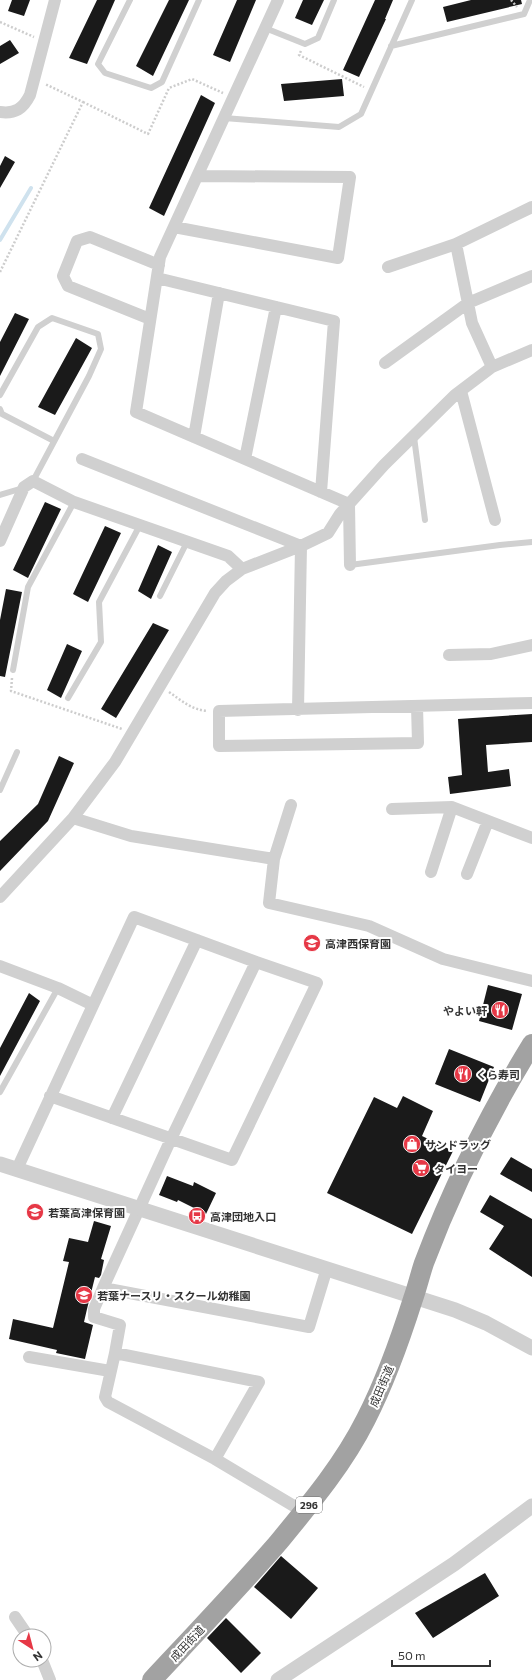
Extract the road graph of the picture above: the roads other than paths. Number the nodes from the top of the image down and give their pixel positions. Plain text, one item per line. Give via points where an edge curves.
1 (55, 0) edge
2 (130, 0) edge
3 (199, 0) edge
4 (278, 0) edge
5 (334, 0) edge
6 (412, 0) edge
7 (530, 0) edge
8 (265, 28) junction
9 (391, 46) junction
10 (0, 112) edge
11 (224, 118) junction
12 (198, 176) junction
13 (532, 207) edge
14 (174, 227) junction
15 (456, 244) junction
16 (158, 265) junction
17 (388, 267) dead end
18 (532, 276) edge
19 (156, 278) junction
20 (219, 294) junction
21 (468, 303) junction
22 (276, 307) junction
23 (150, 319) junction
24 (532, 350) edge
25 (385, 363) dead end
26 (492, 368) junction
27 (460, 391) junction
28 (0, 395) edge
29 (0, 409) edge
30 (413, 435) junction
31 (194, 437) junction
32 (54, 441) junction
33 (82, 459) dead end
34 (245, 459) junction
35 (29, 484) junction
36 (321, 492) junction
37 (0, 495) edge
38 (74, 502) junction
39 (349, 504) junction
40 (425, 520) dead end
41 (495, 520) dead end
42 (140, 525) junction
43 (0, 541) edge
44 (187, 542) junction
45 (532, 542) edge
46 (301, 546) junction
47 (350, 565) joint
48 (242, 569) junction
49 (160, 596) dead end
50 (532, 645) edge
51 (449, 655) dead end
52 (13, 670) dead end
53 (68, 698) dead end
54 (532, 703) edge
55 (416, 706) junction
56 (298, 710) junction
57 (17, 752) dead end
58 (0, 790) edge
59 (292, 805) dead end
60 (452, 807) junction
61 (392, 809) dead end
62 (73, 818) junction
63 (488, 821) junction
64 (532, 838) edge
65 (274, 858) junction
66 (431, 872) dead end
67 (467, 874) dead end
68 (0, 896) edge
69 (197, 940) junction
70 (256, 962) junction
71 (0, 966) edge
72 (532, 981) edge
73 (58, 988) junction
74 (93, 1005) junction
75 (532, 1044) edge
76 (0, 1092) edge
77 (50, 1096) junction
78 (112, 1118) junction
79 (172, 1139) junction
80 (0, 1164) edge
81 (17, 1169) junction
82 (139, 1208) junction
83 (327, 1268) junction
84 (103, 1288) junction
85 (414, 1297) junction
86 (532, 1348) edge
87 (115, 1353) junction
88 (29, 1357) dead end
89 (110, 1371) junction
90 (215, 1459) junction
91 (532, 1506) edge
92 (304, 1512) junction
93 (15, 1617) dead end
94 (23, 1628) edge
95 (45, 1668) edge
96 (50, 1680) edge
97 (152, 1680) edge
98 (278, 1680) edge

1 - 10 street via 26,104 14,112
2 - 3 lane via 98,64 105,73 151,88 162,82
4 - 8 street
5 - 8 lane via 318,38 305,44
6 - 9 lane
7 - 9 lane via 524,14
8 - 11 street
9 - 11 lane via 361,114 340,127
11 - 12 street
12 - 14 street
12 - 14 street via 350,177 338,258
13 - 15 street
14 - 16 street
15 - 17 street
15 - 21 street
16 - 19 street
16 - 23 street via 90,237 77,241 62,276 68,286
18 - 21 street
19 - 20 street
19 - 23 street
20 - 22 street
20 - 31 street
21 - 25 street
21 - 26 street via 472,323
22 - 34 street
22 - 36 street via 334,321
23 - 31 street via 136,412
24 - 26 street
26 - 27 street
27 - 30 street
27 - 41 street
28 - 32 lane via 38,327 52,318 98,334 101,349
29 - 32 lane via 2,414
30 - 39 street
30 - 40 lane
31 - 34 street
32 - 35 lane
33 - 46 street
34 - 36 street
35 - 37 lane
35 - 38 street
35 - 43 street
36 - 39 street
38 - 42 street
38 - 52 lane via 28,587
39 - 46 street via 328,533
39 - 47 street
42 - 44 street
42 - 53 lane via 99,602 101,642
44 - 48 street via 228,556
44 - 49 lane
45 - 47 lane
46 - 48 street
46 - 56 street
48 - 62 street via 215,593 115,762
50 - 51 street via 491,654
54 - 55 street
55 - 56 street
55 - 56 street via 418,742 219,746 219,711
57 - 58 lane
59 - 65 street
60 - 61 street
60 - 63 street
60 - 66 street
62 - 65 street via 131,836
62 - 68 street
63 - 64 street
63 - 67 street
65 - 72 street via 269,903 370,926 442,959
69 - 70 street
69 - 74 street via 134,917
69 - 78 street
70 - 79 street
70 - 79 street via 317,983 232,1160
71 - 73 street
73 - 74 street
73 - 76 lane
74 - 77 street
75 - 85 highway, 成田街道 / 296 via 482,1131 454,1188 423,1266
77 - 78 street
77 - 81 street
78 - 79 street
79 - 82 street
80 - 81 street
81 - 82 street
82 - 83 street
82 - 84 street
83 - 84 street via 309,1327
83 - 85 street
84 - 87 street via 94,1309 94,1317 120,1325
85 - 86 street via 486,1323
85 - 92 highway, 成田街道 / 296 via 384,1382 366,1419 327,1483
87 - 89 street
87 - 90 street via 258,1382
88 - 89 street
89 - 90 street via 105,1397 108,1402
90 - 92 street
91 - 98 street via 454,1564
92 - 97 highway, 成田街道 / 296 via 258,1566
93 - 94 street
95 - 96 street

